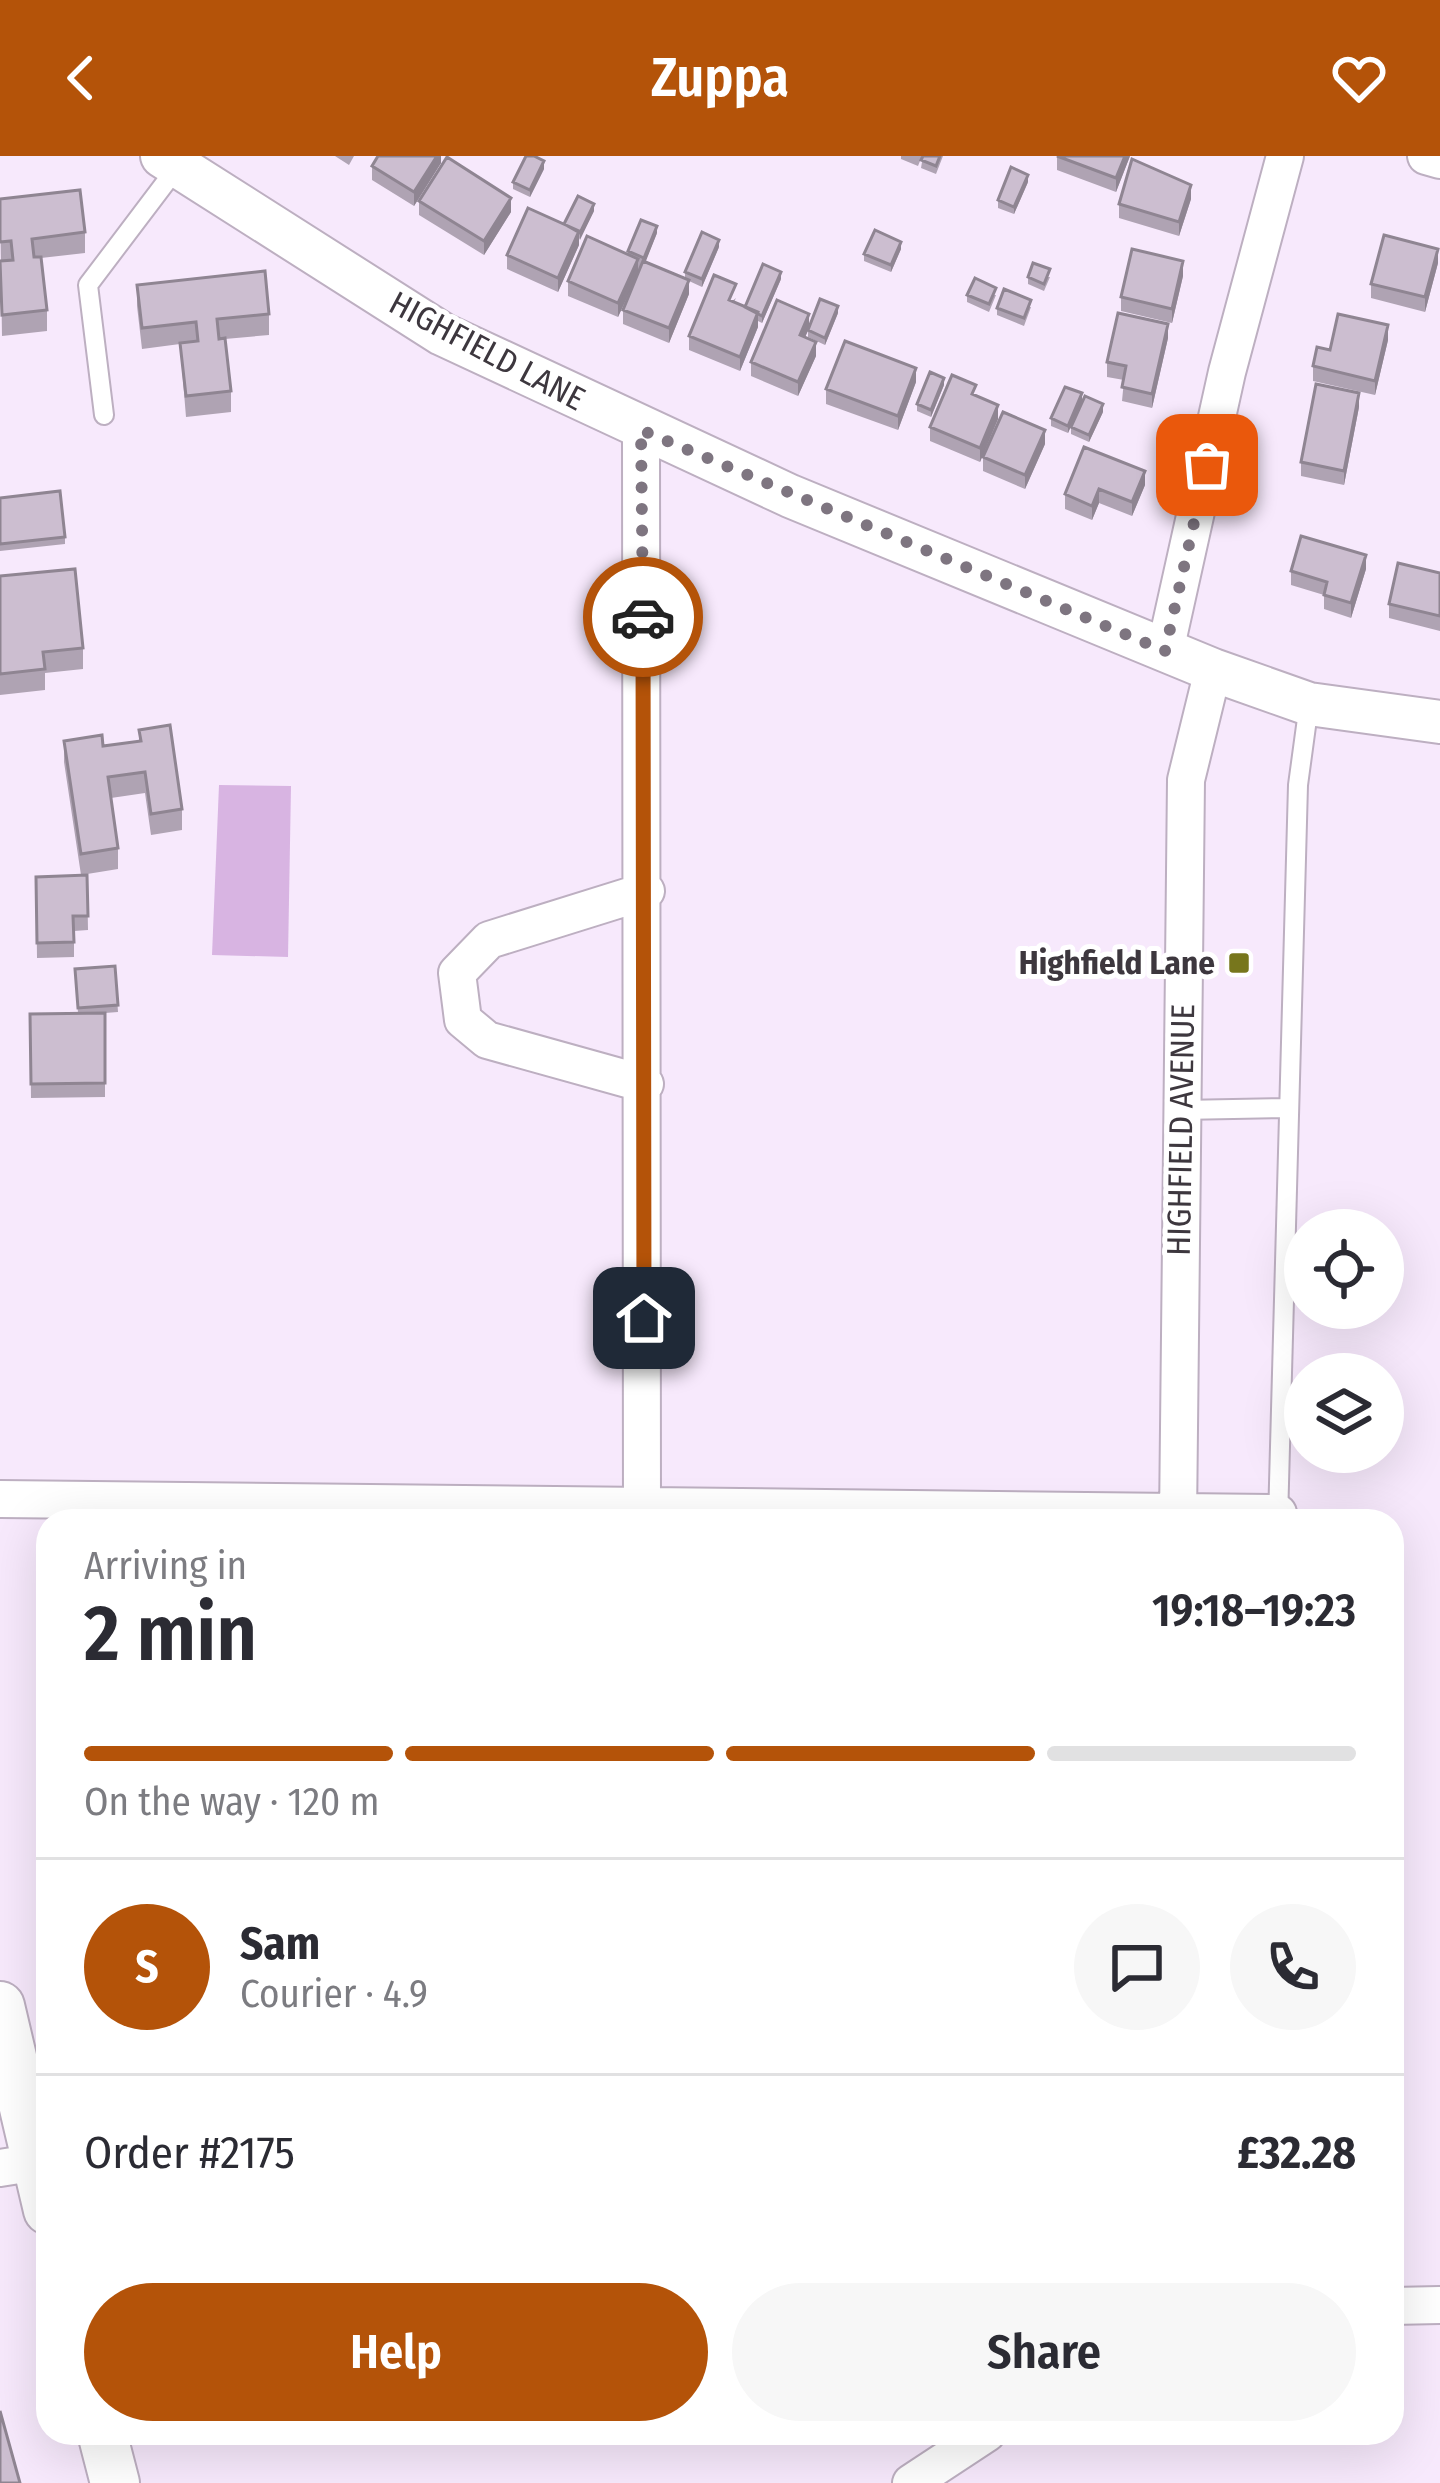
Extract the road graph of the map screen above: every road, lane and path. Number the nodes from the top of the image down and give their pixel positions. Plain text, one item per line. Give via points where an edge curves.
1 (1285, 156) edge
2 (1426, 156) edge
3 (1440, 160) edge
4 (170, 161) edge
5 (104, 415) dead end
6 (641, 430) junction
7 (1165, 651) junction
8 (1213, 670) junction
9 (1309, 704) junction
10 (1440, 722) edge
11 (646, 891) junction
12 (645, 1084) junction
13 (1288, 1108) junction
14 (1181, 1110) junction
15 (0, 1499) edge
16 (459, 1509) edge
17 (642, 1509) edge
18 (1178, 1509) edge
19 (1278, 1509) edge
20 (0, 2006) edge
21 (19, 2165) edge
22 (36, 2191) edge
23 (1440, 2305) edge
24 (1404, 2306) edge
25 (105, 2445) edge
26 (969, 2445) edge
27 (115, 2483) edge
28 (910, 2483) edge

1 - 7 street
2 - 3 street
4 - 5 lane via 88,285
4 - 6 street, HIGHFIELD LANE via 442,334
6 - 7 street, HIGHFIELD LANE
6 - 11 street
7 - 8 street, HIGHFIELD LANE
8 - 9 street, HIGHFIELD LANE
8 - 14 street, HIGHFIELD AVENUE via 1186,780
9 - 10 street, HIGHFIELD LANE
9 - 13 lane via 1298,785
11 - 12 street
11 - 12 street via 489,940 458,973 463,1020 487,1040
12 - 17 street
13 - 14 lane
13 - 19 lane
14 - 18 street, HIGHFIELD AVENUE
15 - 16 street
20 - 21 main road
21 - 22 main road
23 - 24 street
25 - 27 main road
26 - 28 street

